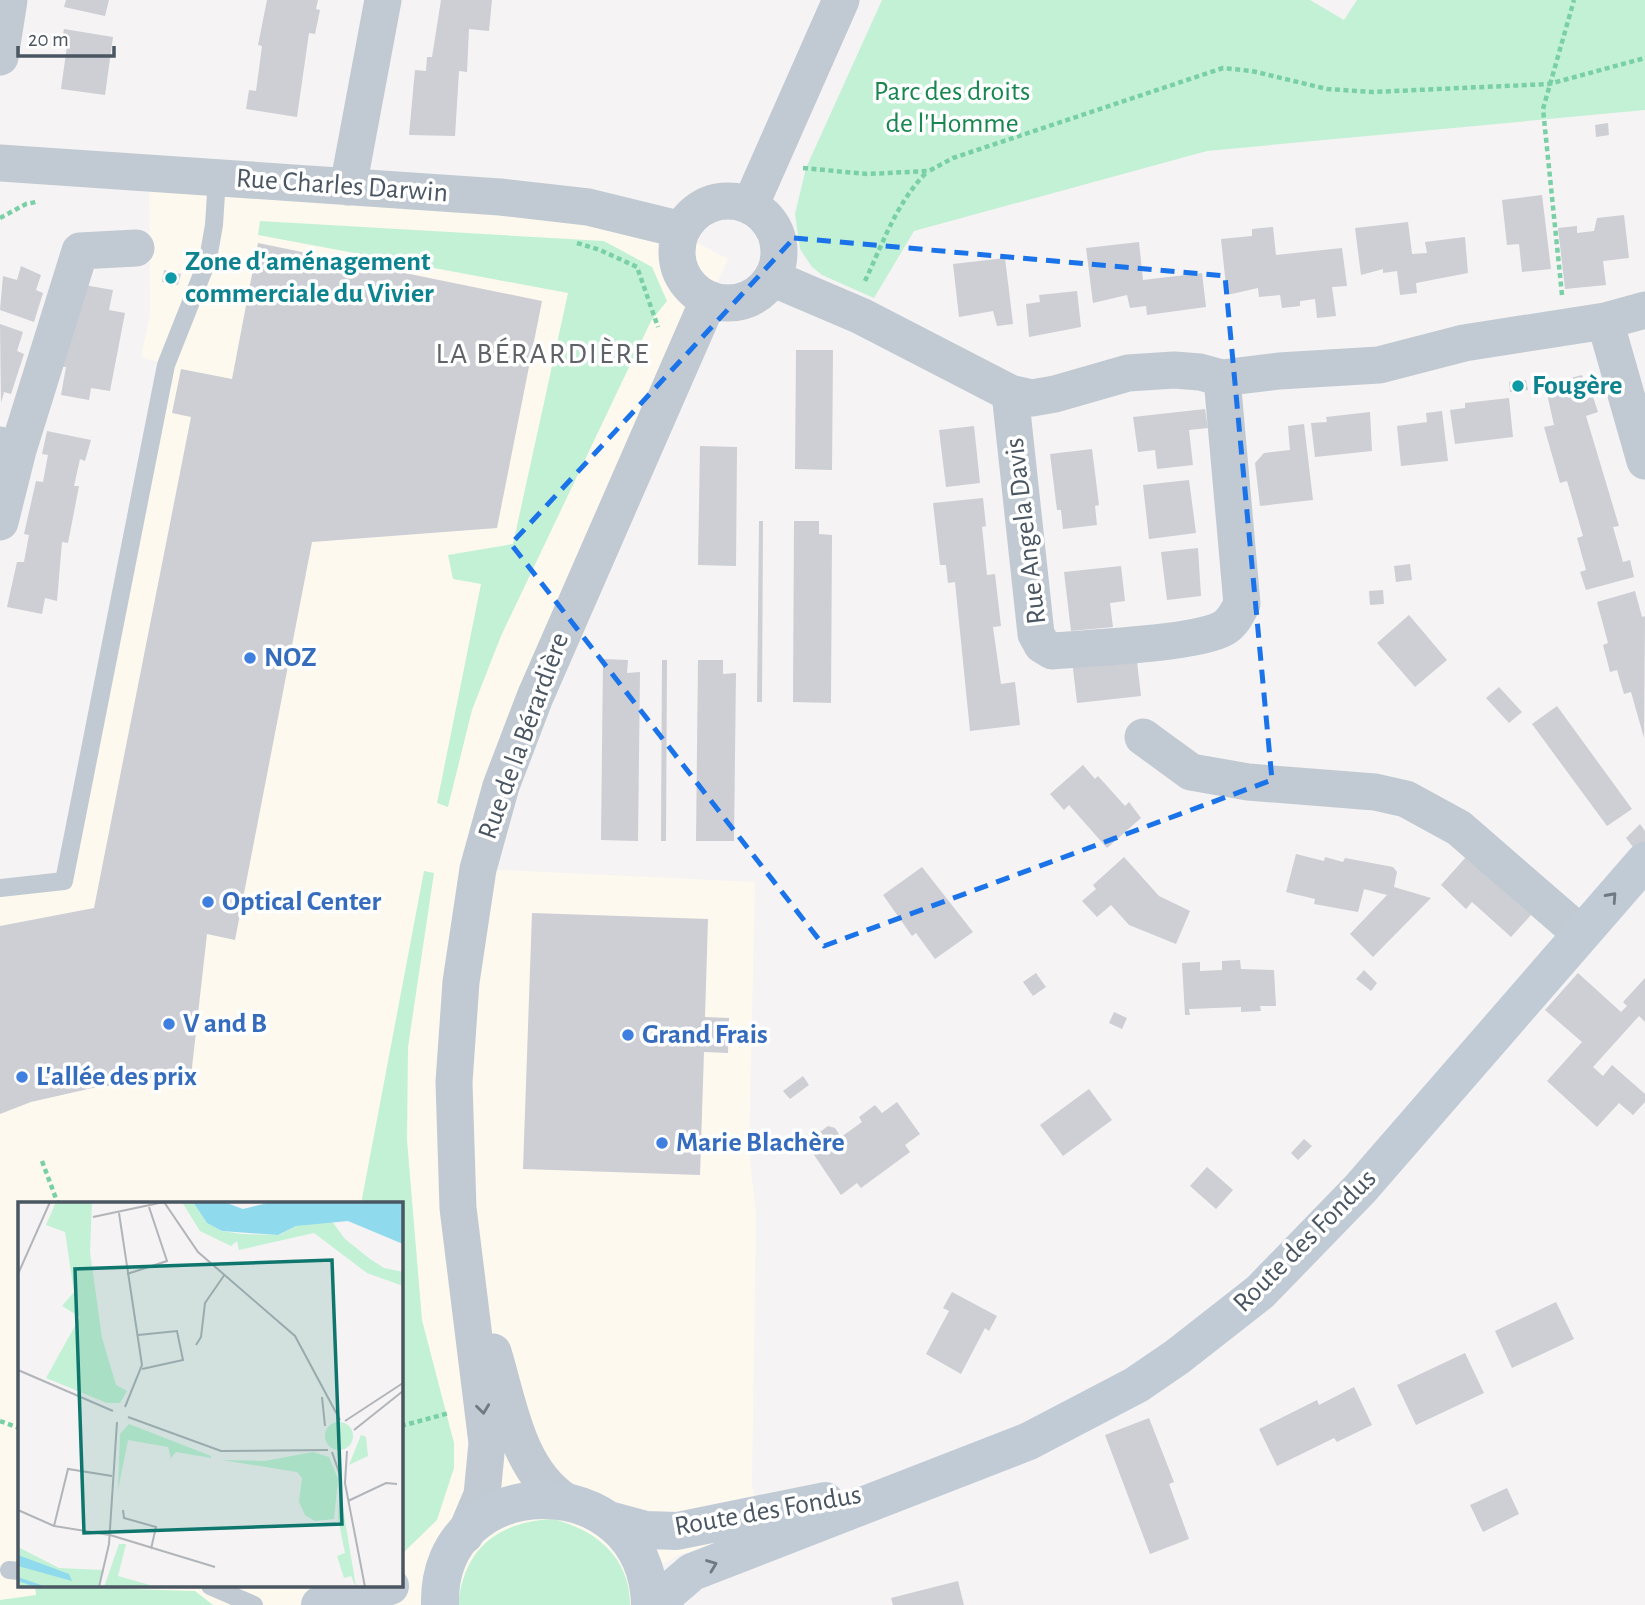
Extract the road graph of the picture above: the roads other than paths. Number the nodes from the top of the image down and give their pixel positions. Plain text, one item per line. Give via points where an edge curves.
1 (9, 0) edge
2 (383, 0) edge
3 (841, 0) edge
4 (0, 57) edge
5 (0, 163) edge
6 (217, 178) junction
7 (348, 187) junction
8 (750, 206) junction
9 (682, 230) junction
10 (136, 248) dead end
11 (772, 278) junction
12 (709, 299) junction
13 (1645, 310) edge
14 (1605, 321) junction
15 (1222, 378) junction
16 (1010, 393) junction
17 (9, 447) edge
18 (1645, 461) edge
19 (0, 522) edge
20 (1143, 737) dead end
21 (1645, 861) edge
22 (0, 888) edge
23 (1580, 933) junction
24 (461, 1244) junction
25 (926, 1481) junction
26 (565, 1500) junction
27 (609, 1520) junction
28 (456, 1549) junction
29 (402, 1580) edge
30 (215, 1588) edge
31 (383, 1588) edge
32 (254, 1605) edge
33 (320, 1605) edge
34 (440, 1605) edge
35 (650, 1605) edge
36 (659, 1605) edge

1 - 4 street
2 - 7 street
3 - 8 street
5 - 6 street, Rue Charles Darwin
6 - 7 street, Rue Charles Darwin
6 - 22 lane via 208,259 166,365 64,881
7 - 9 street, Rue Charles Darwin via 588,207
8 - 9 street via 712,204
8 - 11 street via 774,229 779,246
9 - 12 street via 677,260 682,275 691,288
10 - 17 street via 80,251
11 - 12 street via 748,300
11 - 16 street
12 - 24 street, Rue de la Bérardière via 534,697 483,849 461,982 454,1082
13 - 14 street
14 - 15 street via 1464,343 1379,365
14 - 18 street
15 - 16 street via 1187,371 1128,373 1032,398
15 - 16 street, Rue Angela Davis via 1242,604 1235,619 1223,629 1194,636 1052,651 1036,634
17 - 19 street
20 - 23 street via 1191,772 1406,799 1459,828
23 -> 21 street, Route des Fondus
23 - 25 street, Route des Fondus via 1455,1083 1261,1292 1136,1385 1029,1441
24 - 26 street, Rue de la Bérardière via 518,1435 540,1481
24 -> 28 street, Rue de la Bérardière via 487,1443 481,1495
25 - 27 street, Route des Fondus via 677,1531 646,1530
36 -> 25 street, Route des Fondus via 692,1572
26 - 27 street
26 - 28 street via 509,1504 489,1514
27 - 35 street via 641,1561
28 - 29 street
28 - 34 street via 441,1584
30 - 32 lane
31 - 33 street

